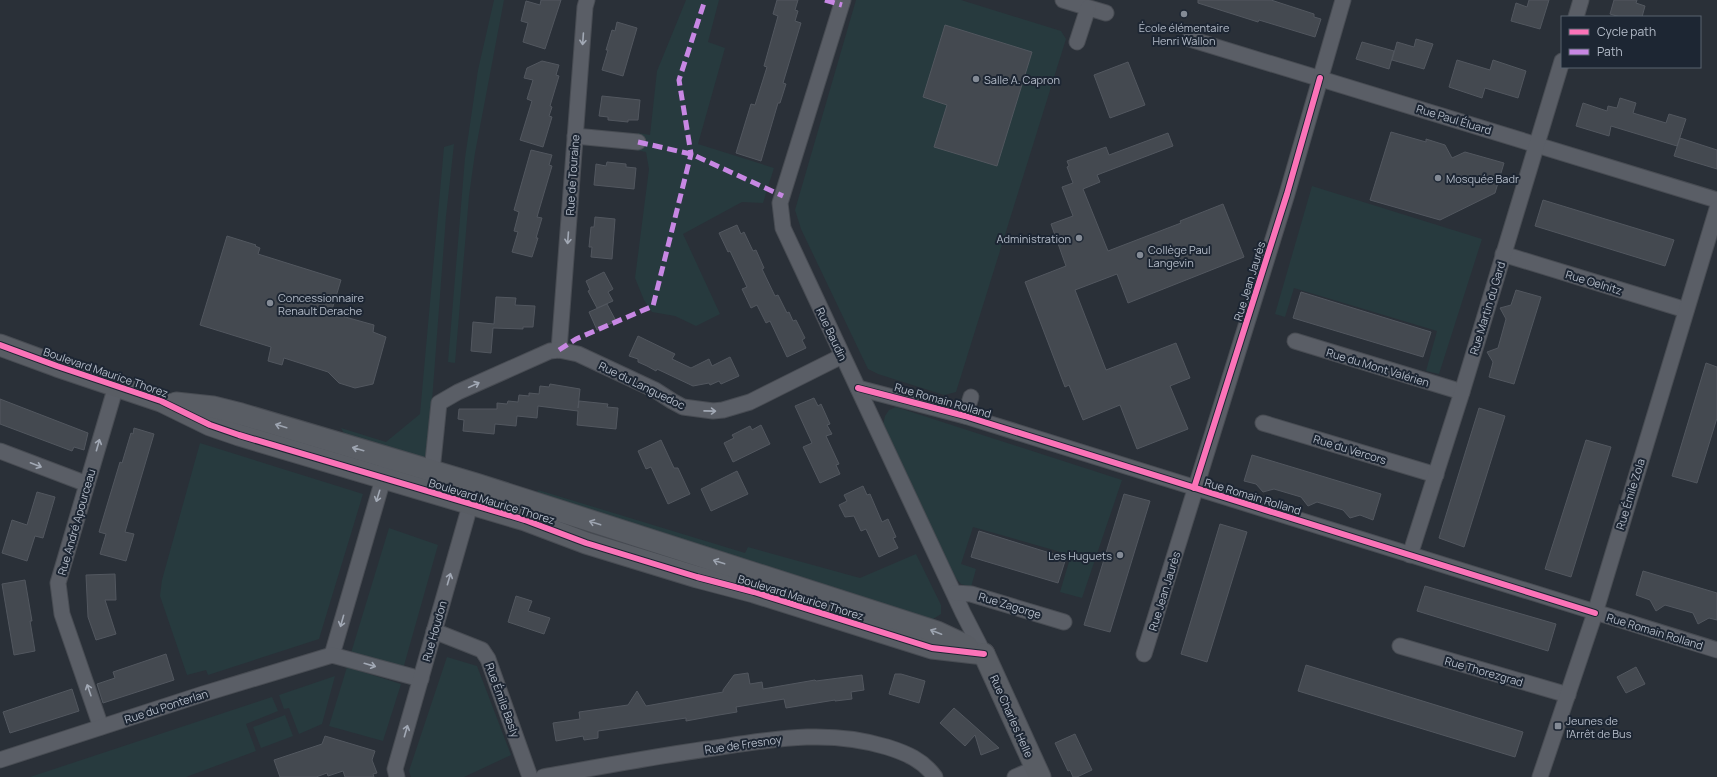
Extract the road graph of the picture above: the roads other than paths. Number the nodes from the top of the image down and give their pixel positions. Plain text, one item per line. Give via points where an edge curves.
1 (587, 0) edge
2 (843, 0) edge
3 (1063, 0) edge
4 (1343, 0) edge
5 (1581, 0) edge
6 (1088, 8) junction
7 (1106, 13) dead end
8 (1576, 16) edge
9 (1190, 39) dead end
10 (1077, 42) dead end
11 (1561, 64) edge
12 (1320, 78) junction
13 (575, 136) junction
14 (638, 142) dead end
15 (1536, 145) junction
16 (1717, 200) edge
17 (1717, 209) edge
18 (1503, 254) junction
19 (1686, 310) junction
20 (1295, 341) dead end
21 (0, 345) edge
22 (559, 350) junction
23 (842, 356) junction
24 (116, 386) junction
25 (858, 388) junction
26 (1462, 392) junction
27 (971, 397) dead end
28 (161, 401) junction
29 (965, 416) junction
30 (1263, 424) dead end
31 (0, 451) edge
32 (389, 458) junction
33 (432, 471) junction
34 (1436, 475) junction
35 (383, 478) junction
36 (87, 484) junction
37 (1194, 488) junction
38 (473, 494) junction
39 (1410, 555) junction
40 (955, 593) junction
41 (1594, 612) junction
42 (1064, 622) dead end
43 (434, 631) junction
44 (1400, 646) dead end
45 (1717, 650) edge
46 (984, 654) junction
47 (1144, 654) dead end
48 (332, 655) junction
49 (421, 679) junction
50 (1568, 695) junction
51 (101, 727) junction
52 (0, 760) edge
53 (1038, 773) edge
54 (398, 777) edge
55 (530, 777) edge
56 (543, 777) edge
57 (935, 777) edge
58 (1015, 777) edge
59 (1540, 777) edge

1 -> 13 street, Rue de Touraine
2 - 23 street, Rue Baudin via 780,203 782,228
3 - 6 street
4 - 12 street, Rue Jean Jaurès
5 - 8 street
6 - 7 street
6 - 10 street
9 - 12 street, Rue Paul Éluard
11 - 15 street, Rue Martin du Gard
12 - 15 street, Rue Paul Éluard
12 - 37 street, Rue Jean Jaurès via 1287,194
13 - 14 street
13 -> 22 street, Rue de Touraine
15 - 16 street, Rue Paul Éluard
15 - 18 street, Rue Martin du Gard
17 - 19 street, Rue Émile Zola
18 - 19 street, Rue Oelnitz
18 - 26 street, Rue Martin du Gard
19 - 41 street, Rue Émile Zola
20 - 26 street, Rue du Mont Valérien
21 - 24 street, Boulevard Maurice Thorez
22 -> 23 street, Rue du Languedoc via 578,354 655,390 683,407 713,412 750,402
33 -> 22 street, Rue du Languedoc via 439,403 533,358
23 - 25 street, Rue Baudin
24 - 28 street, Boulevard Maurice Thorez
36 -> 24 street, Rue André Apourceau
25 - 29 street, Rue Romain Rolland
25 - 40 street, Rue Baudin
26 - 34 street, Rue Martin du Gard
27 - 29 street
32 -> 28 street, Boulevard Maurice Thorez via 234,412
28 - 35 street, Boulevard Maurice Thorez via 217,428
29 - 37 street, Rue Romain Rolland
30 - 34 street, Rue du Vercors
31 -> 36 street
32 - 33 street, Boulevard Maurice Thorez
32 - 35 street
33 - 38 street, Boulevard Maurice Thorez
34 - 39 street, Rue Martin du Gard
35 - 38 street, Boulevard Maurice Thorez
35 -> 48 street
51 -> 36 street, Rue André Apourceau via 62,614 58,583
37 - 39 street, Rue Romain Rolland
37 - 47 street, Rue Jean Jaurès
43 -> 38 street, Rue Houdon
38 - 46 street, Boulevard Maurice Thorez via 525,520 586,543 932,648
39 - 41 street, Rue Romain Rolland
40 - 42 street, Rue Zagorge via 971,594
40 - 46 street, Rue Baudin
41 - 45 street, Rue Romain Rolland
41 - 50 street, Rue Émile Zola
43 - 49 street, Rue Houdon
43 - 55 street, Rue Émile Basly via 482,650 488,659
44 - 50 street, Rue Thorezgrad
46 - 53 street, Rue Charles Helle
48 -> 49 street
48 - 51 street, Rue du Ponterlan
54 -> 49 street, Rue Houdon via 395,769
50 - 59 street, Rue Émile Zola
51 - 52 street, Rue du Ponterlan
53 - 58 street
56 - 57 street, Rue de Fresnoy via 672,754 794,737 824,736 853,738 898,750 918,759

